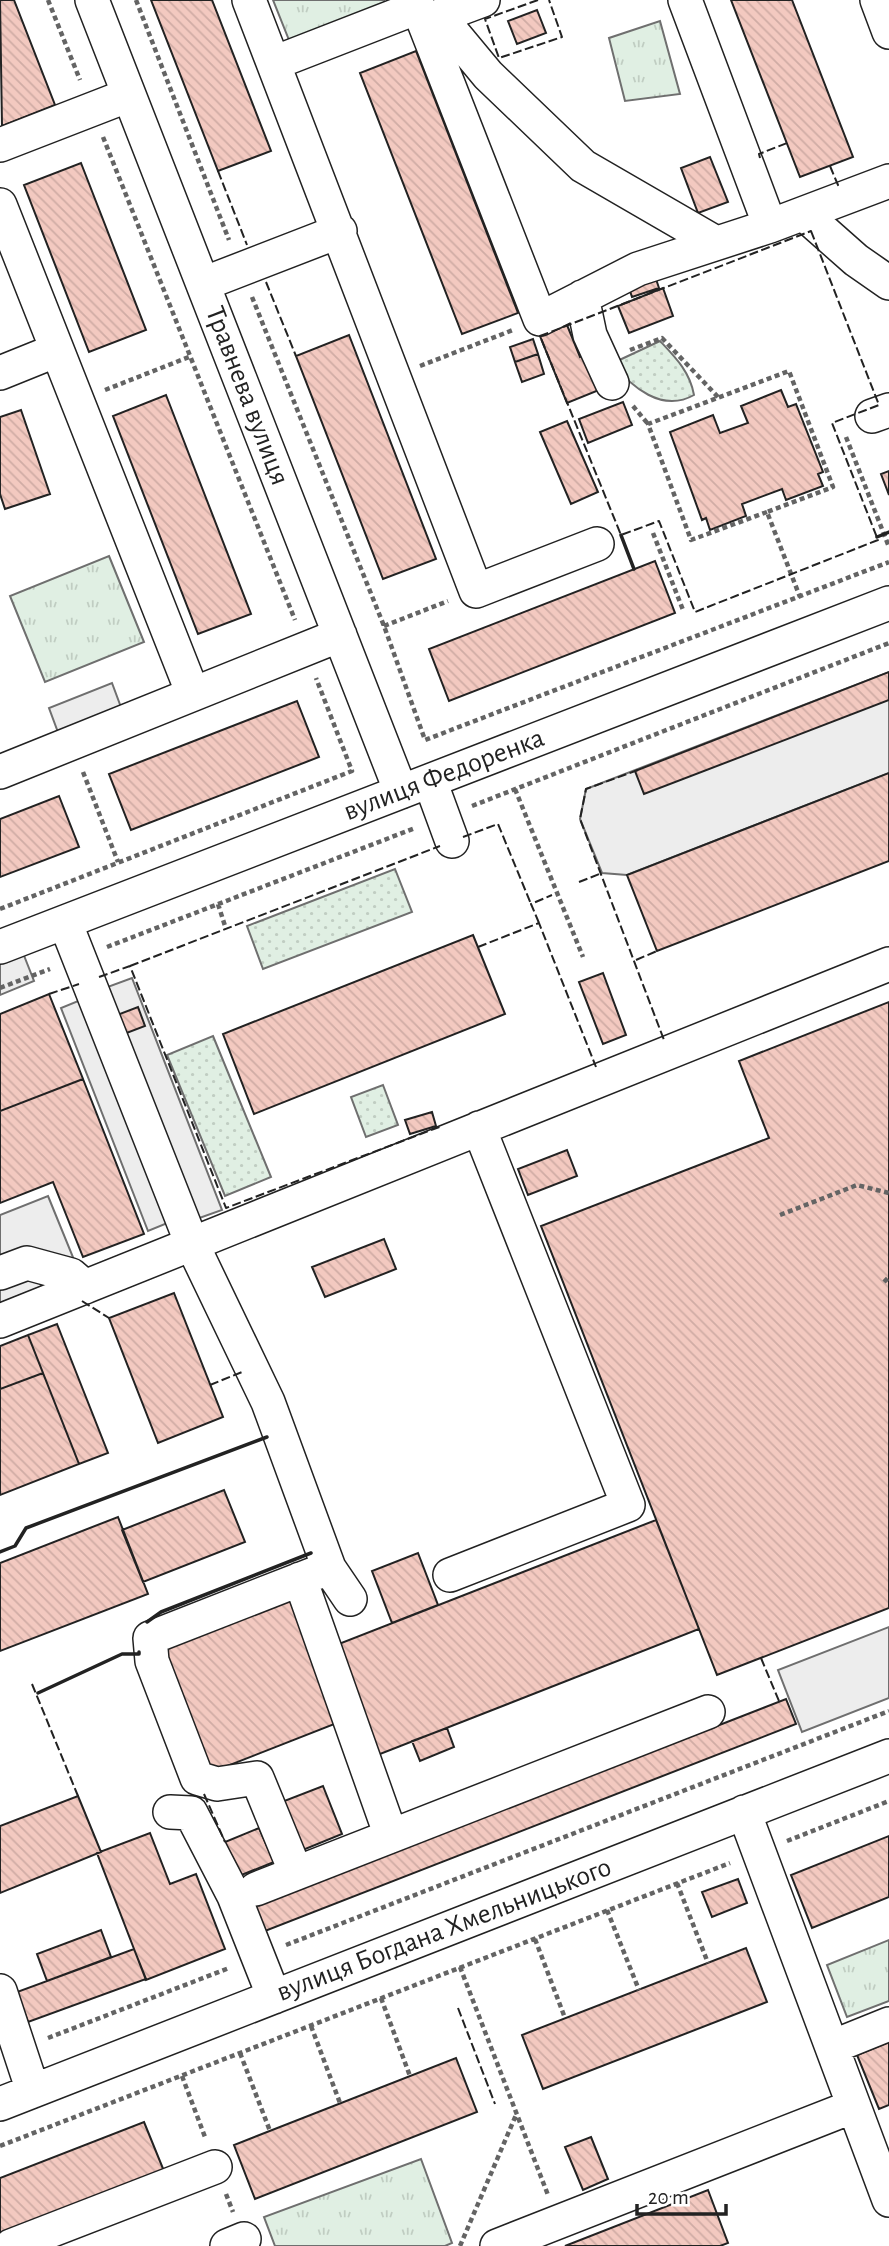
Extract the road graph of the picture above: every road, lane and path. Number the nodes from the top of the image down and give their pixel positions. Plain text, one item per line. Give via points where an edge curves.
1 (48, 0) edge
2 (92, 0) edge
3 (249, 0) edge
4 (483, 0) edge
5 (685, 0) edge
6 (424, 11) edge
7 (274, 63) junction
8 (129, 94) junction
9 (92, 109) junction
10 (0, 145) edge
11 (889, 181) edge
12 (0, 205) edge
13 (804, 214) junction
14 (770, 226) junction
15 (340, 231) junction
16 (716, 243) junction
17 (889, 283) edge
18 (203, 284) junction
19 (582, 297) junction
20 (540, 319) junction
21 (57, 350) junction
22 (189, 357) junction
23 (608, 371) joint
24 (0, 373) edge
25 (394, 376) junction
26 (718, 397) junction
27 (77, 401) junction
28 (881, 413) edge
29 (767, 512) junction
30 (653, 533) dead end
31 (597, 544) dead end
32 (889, 547) edge
33 (476, 591) junction
34 (800, 597) dead end
35 (889, 603) edge
36 (683, 610) dead end
37 (384, 626) dead end
38 (340, 635) junction
39 (306, 649) junction
40 (193, 694) junction
41 (72, 743) junction
42 (0, 772) edge
43 (416, 786) junction
44 (514, 789) dead end
45 (452, 841) dead end
46 (118, 862) junction
47 (218, 904) dead end
48 (0, 909) edge
49 (65, 922) junction
50 (226, 929) dead end
51 (0, 947) edge
52 (583, 957) dead end
53 (889, 964) edge
54 (59, 965) dead end
55 (0, 988) edge
56 (479, 1128) junction
57 (889, 1193) edge
58 (780, 1215) dead end
59 (192, 1244) junction
60 (0, 1273) edge
61 (889, 1277) edge
62 (884, 1282) dead end
63 (85, 1287) junction
64 (0, 1321) edge
65 (314, 1574) junction
66 (450, 1575) dead end
67 (350, 1599) dead end
68 (708, 1712) dead end
69 (889, 1712) edge
70 (889, 1756) edge
71 (889, 1801) edge
72 (170, 1812) dead end
73 (744, 1812) junction
74 (391, 1836) junction
75 (759, 1852) junction
76 (296, 1873) junction
77 (677, 1884) junction
78 (256, 1889) dead end
79 (607, 1910) junction
80 (534, 1938) junction
81 (258, 1956) junction
82 (709, 1963) dead end
83 (460, 1967) junction
84 (639, 1990) dead end
85 (0, 1992) edge
86 (274, 1997) junction
87 (381, 1998) junction
88 (565, 2018) dead end
89 (889, 2024) edge
90 (310, 2025) junction
91 (832, 2047) junction
92 (18, 2050) junction
93 (240, 2053) junction
94 (410, 2076) dead end
95 (33, 2091) junction
96 (340, 2103) dead end
97 (0, 2104) edge
98 (854, 2106) junction
99 (517, 2114) junction
100 (270, 2131) dead end
101 (0, 2146) edge
102 (215, 2167) dead end
103 (887, 2191) edge
104 (559, 2222) junction
105 (10, 2246) edge
106 (460, 2246) edge
107 (497, 2246) edge

1 - 9 path
2 - 8 street, Травнева вулиця
3 - 7 street
4 - 6 street
5 - 14 street
6 - 7 street
6 - 16 street via 583,166
6 - 20 street
7 - 15 street
8 - 9 street
8 - 18 street, Травнева вулиця
9 - 10 street
9 - 22 path
11 - 13 street
12 - 21 street
13 - 14 street
13 - 17 street
14 - 16 street
15 - 18 street
15 - 25 street
16 - 19 street via 638,269
18 - 38 street, Травнева вулиця
19 - 20 street
19 - 23 street via 590,335
20 - 25 path
21 - 24 street
21 - 27 street
22 - 27 path
22 - 39 path
23 - 26 path via 662,338
25 - 33 street
26 - 29 path via 789,371 833,487
26 - 29 path via 648,424 691,540
27 - 40 street
28 - 32 path via 843,427
29 - 34 path
30 - 36 path
31 - 33 street
33 - 37 path
35 - 43 street, вулиця Федоренка
38 - 39 street
38 - 43 street, Травнева вулиця
39 - 40 street
39 - 46 path via 352,771
40 - 41 street
41 - 42 street
41 - 46 path
43 - 45 street, Травнева вулиця
43 - 49 street, вулиця Федоренка
44 - 52 path
46 - 48 path
47 - 50 path
49 - 51 street, вулиця Федоренка
49 - 59 street
53 - 56 street
54 - 55 path
56 - 59 street
56 - 66 street via 628,1505
57 - 58 path via 857,1185
59 - 63 street
59 - 65 street via 268,1402
60 - 63 street via 27,1263 71,1275
61 - 62 path
63 - 64 street
65 - 67 street
65 - 74 street
65 - 76 street via 150,1638 152,1661 197,1778 217,1784 257,1778
68 - 74 street
69 - 81 path
70 - 73 street, вулиця Богдана Хмельницького
71 - 75 path
72 - 81 street via 191,1813 234,1896
73 - 75 street
73 - 86 street, вулиця Богдана Хмельницького
74 - 76 street
75 - 77 path
75 - 91 street
76 - 78 street
77 - 79 path
77 - 82 path
79 - 80 path
79 - 84 path
80 - 83 path
80 - 88 path
81 - 86 street
81 - 92 path
83 - 87 path
83 - 99 path
85 - 92 street
86 - 95 street, вулиця Богдана Хмельницького
87 - 90 path
87 - 94 path
89 - 91 street
90 - 93 path
90 - 96 path
91 - 98 street
92 - 95 street
93 - 100 path
93 - 101 path
95 - 97 street, вулиця Богдана Хмельницького
98 - 103 street
98 - 104 street
99 - 104 path
99 - 106 path
102 - 105 street
104 - 107 street

